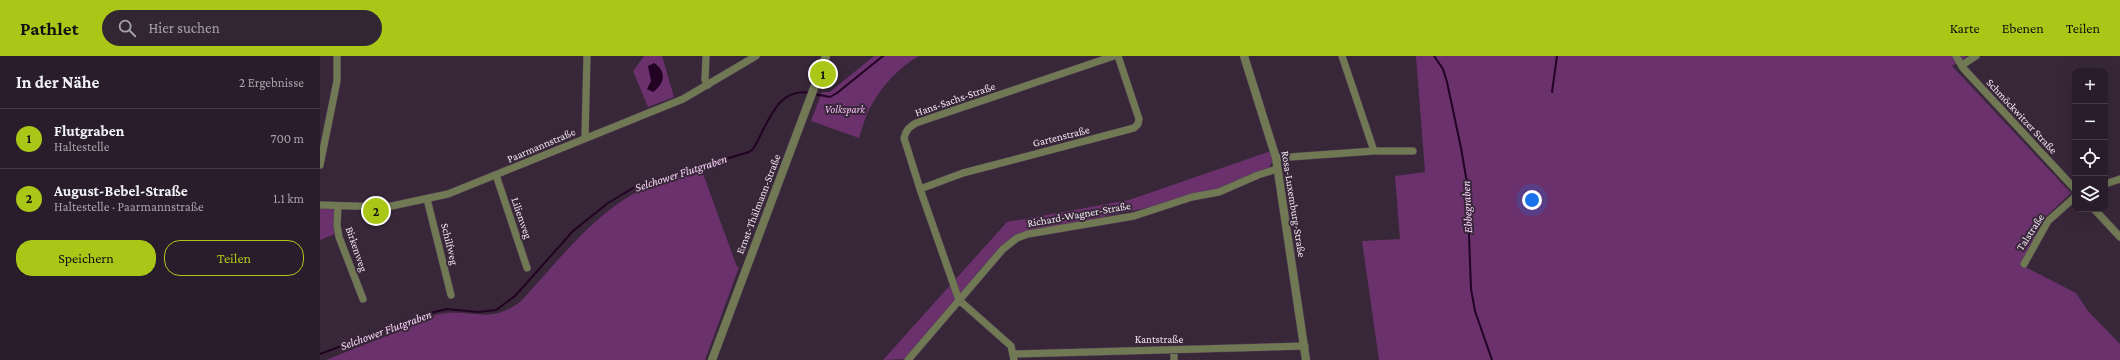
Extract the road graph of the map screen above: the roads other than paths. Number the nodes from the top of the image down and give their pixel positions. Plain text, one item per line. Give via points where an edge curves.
1 (337, 56) edge
2 (587, 56) edge
3 (706, 56) edge
4 (756, 56) edge
5 (826, 56) edge
6 (1114, 56) edge
7 (1118, 56) edge
8 (1244, 56) edge
9 (1342, 56) edge
10 (1956, 56) edge
11 (1976, 56) edge
12 (1962, 65) junction
13 (708, 85) junction
14 (585, 138) junction
15 (1374, 151) junction
16 (1413, 151) dead end
17 (1276, 158) junction
18 (320, 165) edge
19 (1277, 169) junction
20 (496, 176) junction
21 (2120, 178) edge
22 (2108, 183) edge
23 (2072, 186) edge
24 (920, 189) junction
25 (427, 199) junction
26 (2072, 200) edge
27 (320, 205) edge
28 (338, 206) junction
29 (2097, 212) edge
30 (2120, 237) edge
31 (2024, 264) dead end
32 (527, 268) dead end
33 (451, 295) dead end
34 (364, 299) dead end
35 (959, 300) junction
36 (1304, 346) junction
37 (1174, 351) junction
38 (1014, 357) edge
39 (712, 360) edge
40 (908, 360) edge
41 (1174, 360) edge
42 (1306, 360) edge

1 - 18 street via 337,81
2 - 14 street
3 - 13 street via 705,80
4 - 13 street, Paarmannstraße
5 - 39 street, Ernst-Thälmann-Straße
6 - 24 street, Hans-Sachs-Straße via 909,127 904,138
7 - 24 street, Gartenstraße via 1139,119 1134,128 963,173
8 - 17 street, Rosa-Luxemburg-Straße
9 - 15 street
10 - 12 street, Schmöckwitzer Straße
11 - 12 street
12 - 23 street, Schmöckwitzer Straße
13 - 14 street, Paarmannstraße via 683,99
14 - 20 street, Paarmannstraße
15 - 16 street
15 - 17 street
17 - 19 street, Rosa-Luxemburg-Straße
19 - 35 street, Richard-Wagner-Straße via 1219,192 1192,197 1134,216 1021,236 1003,249
19 - 36 street, Rosa-Luxemburg-Straße
20 - 25 street, Paarmannstraße
20 - 32 street, Lilienweg
21 - 22 street
24 - 35 street, Hans-Sachs-Straße
25 - 28 street, Paarmannstraße via 387,207
25 - 33 street, Schilfweg
26 - 31 street, Talstraße via 2048,221
27 - 28 street, Paarmannstraße
28 - 34 street, Birkenweg via 339,237
29 - 30 street
35 - 38 street via 1011,346
35 - 40 street, Richard-Wagner-Straße
36 - 37 street, Kantstraße
36 - 42 street, Rosa-Luxemburg-Straße
37 - 38 street, Kantstraße
37 - 41 street

